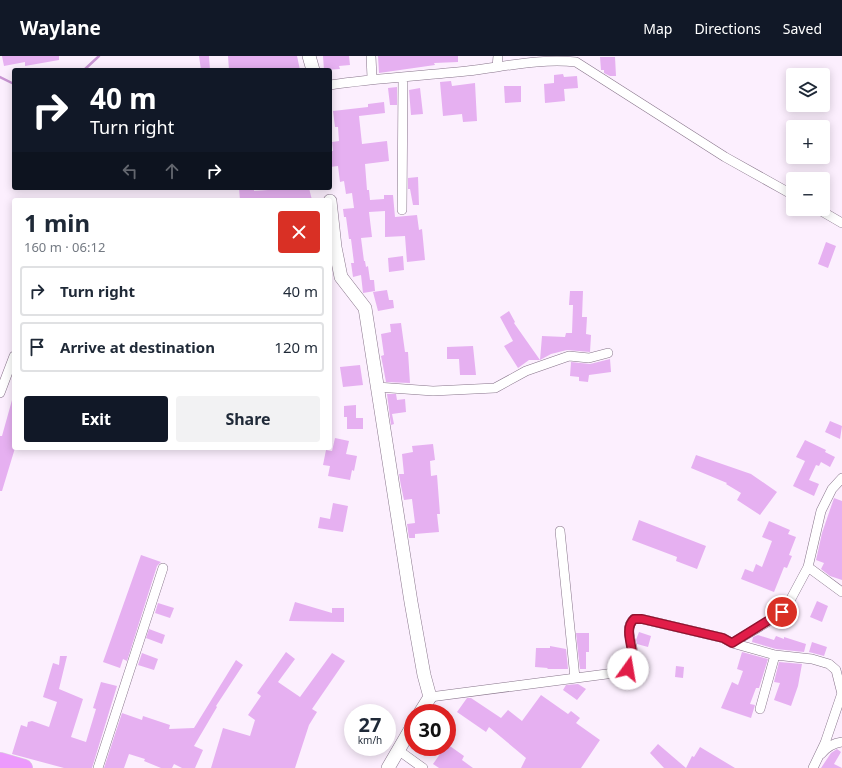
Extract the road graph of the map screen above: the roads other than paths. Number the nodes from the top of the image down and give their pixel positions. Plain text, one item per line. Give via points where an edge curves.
1 (309, 56) edge
2 (371, 56) edge
3 (498, 56) edge
4 (576, 59) edge
5 (497, 67) junction
6 (312, 68) edge
7 (372, 78) junction
8 (403, 78) junction
9 (332, 85) edge
10 (786, 191) edge
11 (402, 210) dead end
12 (830, 216) edge
13 (842, 222) edge
14 (332, 238) edge
15 (608, 353) dead end
16 (12, 361) edge
17 (377, 387) junction
18 (0, 393) edge
19 (842, 478) edge
20 (560, 531) dead end
21 (808, 567) junction
22 (164, 568) dead end
23 (842, 592) edge
24 (732, 643) junction
25 (775, 654) junction
26 (575, 678) junction
27 (842, 694) edge
28 (430, 697) junction
29 (426, 704) edge
30 (760, 709) dead end
31 (404, 740) edge
32 (842, 742) edge
33 (398, 750) junction
34 (0, 761) edge
35 (814, 765) edge
36 (24, 768) edge
37 (98, 768) edge
38 (388, 768) edge
39 (424, 768) edge

1 - 6 street
2 - 7 street
3 - 5 street
4 - 5 street
4 - 10 street via 725,157
5 - 8 street
7 - 8 street
7 - 9 street
8 - 11 street
12 - 13 street
14 - 17 street via 343,281 365,308
15 - 17 street via 588,358 569,356 526,371 495,388 433,391
16 - 18 street
17 - 28 street via 424,675
19 - 21 street via 832,489 821,511
20 - 26 street
21 - 23 street
21 - 24 street via 782,612
22 - 37 street
24 - 25 street
24 - 26 street via 723,638 634,619 630,626 634,657 630,666 622,672
25 - 27 street via 829,664 836,670
25 - 30 street
26 - 28 street
27 - 35 street
28 - 29 street
31 - 33 street
32 - 35 street via 824,750
33 - 38 street
33 - 39 street
34 - 36 highway

